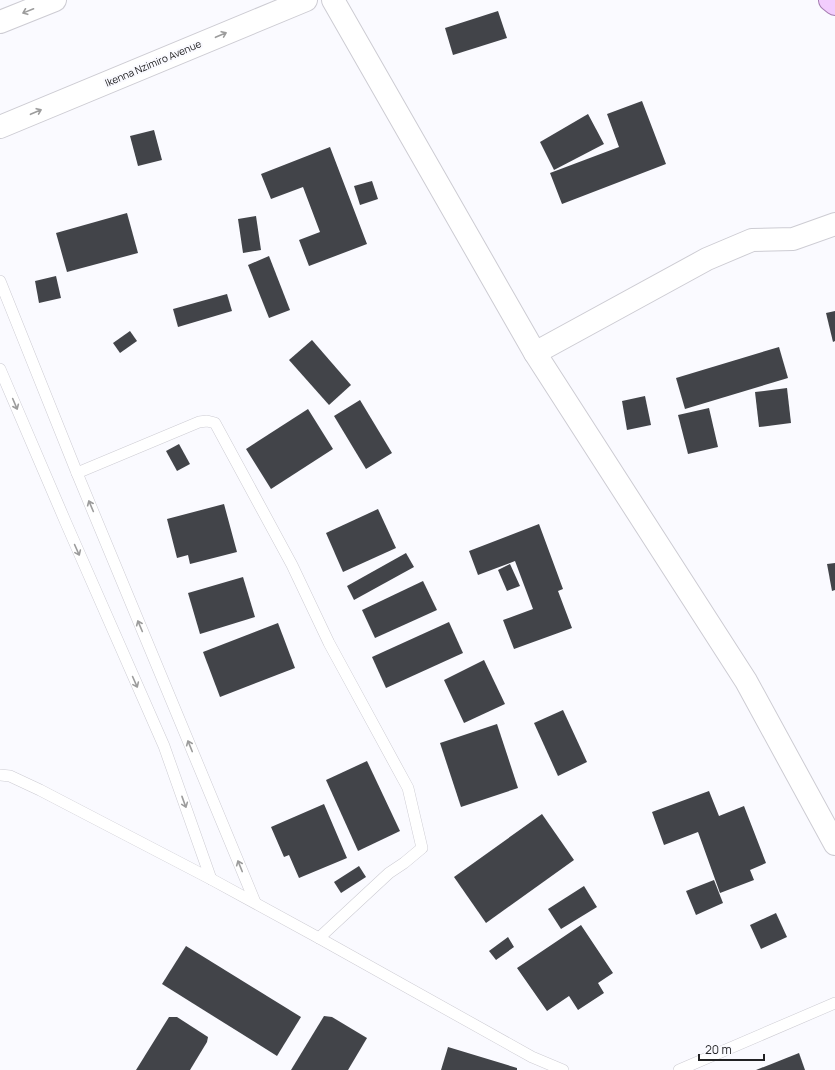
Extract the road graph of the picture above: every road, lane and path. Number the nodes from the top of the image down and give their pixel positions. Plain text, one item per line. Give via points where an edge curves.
1 (55, 0) edge
2 (306, 0) edge
3 (333, 0) edge
4 (830, 0) edge
5 (835, 4) edge
6 (0, 22) edge
7 (0, 127) edge
8 (835, 224) edge
9 (0, 281) edge
10 (535, 353) junction
11 (0, 369) edge
12 (77, 472) junction
13 (0, 775) edge
14 (835, 844) edge
15 (211, 879) junction
16 (254, 902) junction
17 (319, 938) junction
18 (835, 1003) edge
19 (562, 1070) edge
20 (679, 1070) edge

1 -> 6 street
7 -> 2 street, Ikenna Nzimiro Avenue
3 - 10 street
4 - 5 main road
8 - 10 street via 793,239 752,240 707,259
9 - 12 lane
10 - 14 street via 746,681
11 -> 15 lane via 164,746
16 -> 12 lane
12 - 17 lane via 199,422 215,423 292,565 329,643 408,788 422,848 389,873
13 - 15 lane via 10,776 40,790
15 - 16 lane
16 - 17 lane
17 - 19 lane via 532,1057
18 - 20 lane

